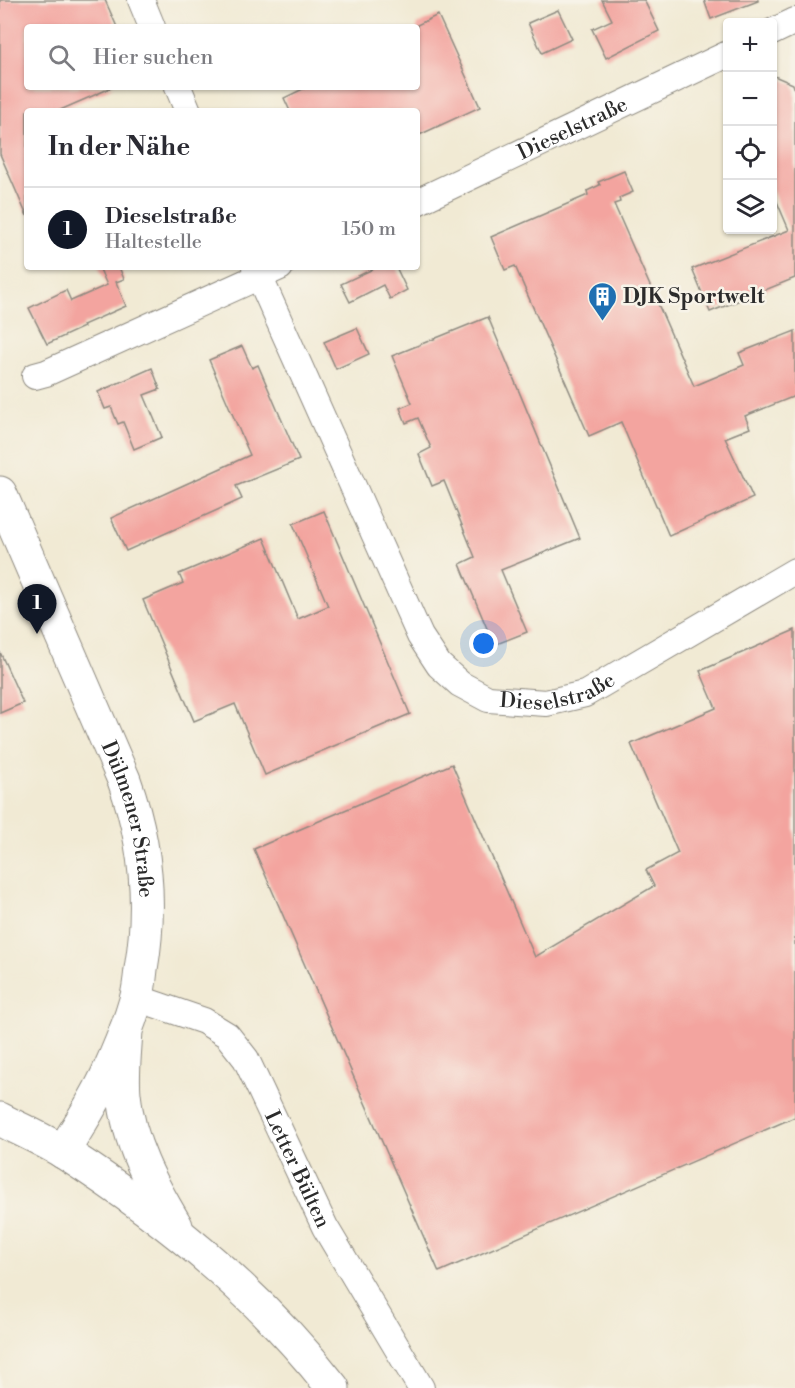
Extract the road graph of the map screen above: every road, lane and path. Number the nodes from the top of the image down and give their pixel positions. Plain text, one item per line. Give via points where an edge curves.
1 (141, 0) edge
2 (795, 21) edge
3 (151, 24) edge
4 (777, 30) edge
5 (723, 56) edge
6 (179, 90) edge
7 (187, 108) edge
8 (420, 201) edge
9 (265, 270) edge
10 (35, 376) dead end
11 (0, 493) edge
12 (795, 571) edge
13 (137, 998) junction
14 (126, 1030) junction
15 (0, 1119) edge
16 (63, 1152) junction
17 (183, 1238) junction
18 (333, 1388) edge
19 (421, 1388) edge

1 - 3 street
2 - 4 street
5 - 8 street, Dieselstraße
6 - 7 street
9 - 10 street, Dieselstraße
9 - 12 street, Dieselstraße via 420,636 439,665 460,684 488,699 546,703 585,694
11 - 13 street, Dülmener Straße via 130,798 142,848 147,896 145,948
13 - 14 street, Dülmener Straße
13 - 19 street, Letter Bülten via 204,1021 227,1035 246,1059 325,1227
14 - 16 street, Dülmener Straße via 107,1075
14 - 17 street via 123,1094 131,1131 156,1192
15 - 16 street
16 - 17 street
17 - 18 street via 289,1335

